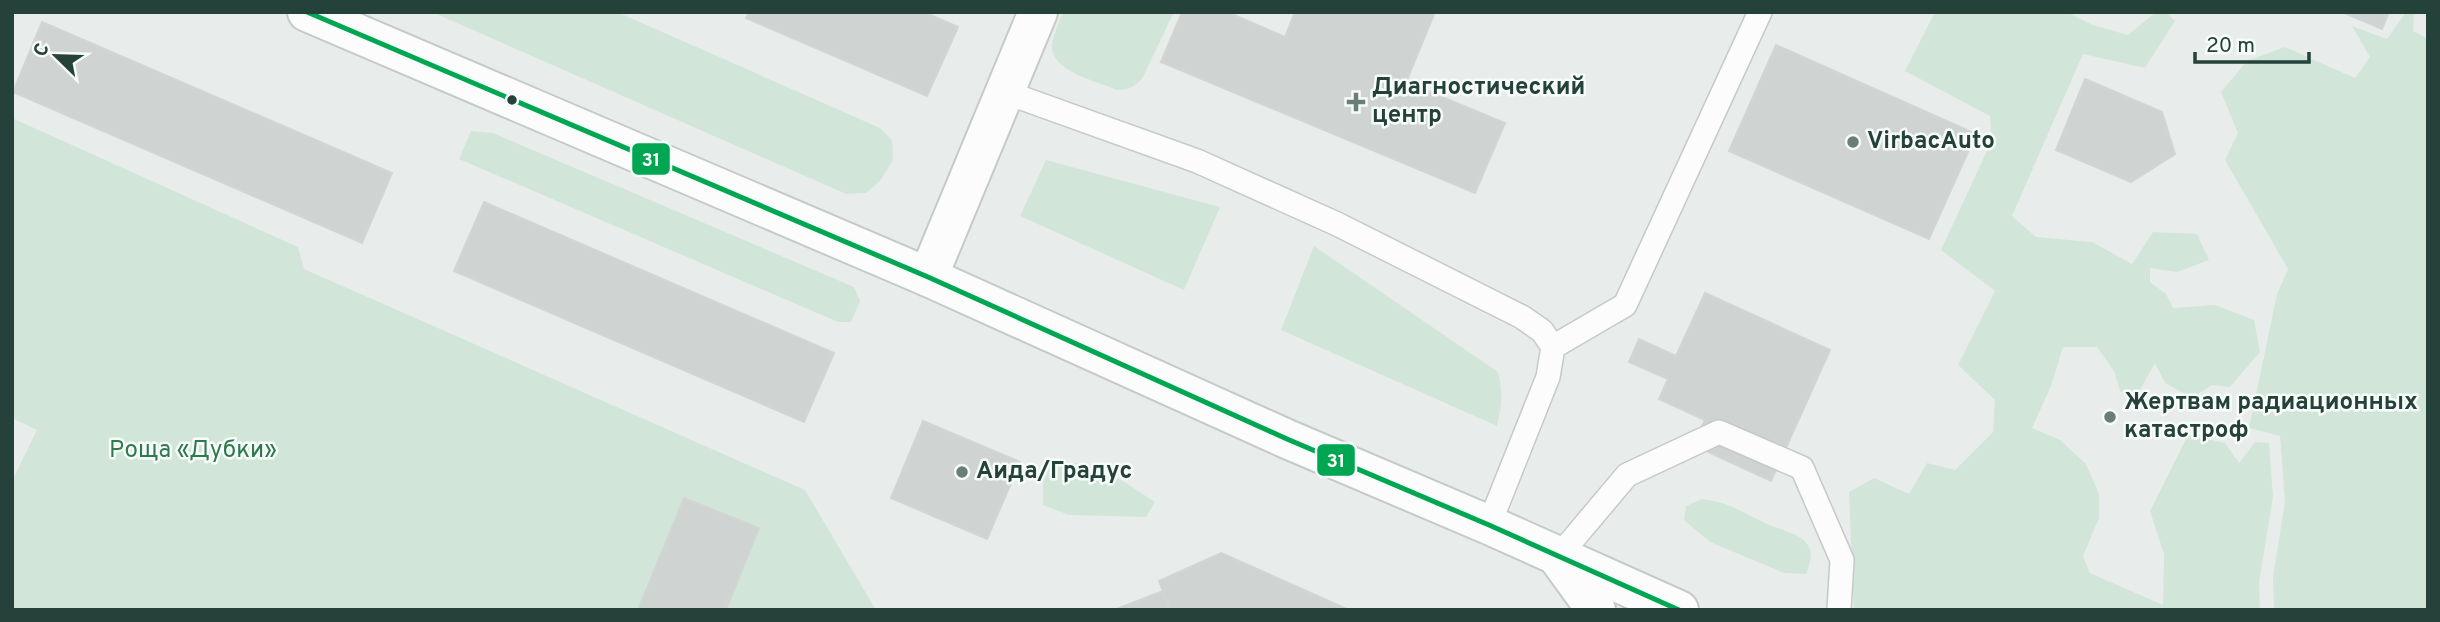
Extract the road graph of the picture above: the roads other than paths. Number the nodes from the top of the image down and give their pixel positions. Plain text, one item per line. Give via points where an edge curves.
1 (1038, 12) edge
2 (1760, 12) edge
3 (326, 16) edge
4 (1005, 92) junction
5 (928, 277) junction
6 (1553, 347) junction
7 (1489, 525) junction
8 (1558, 557) junction
9 (1596, 610) edge
10 (1679, 610) edge
11 (1839, 610) edge

1 - 4 main road
2 - 6 lane via 1625,305
3 - 5 main road
4 - 5 main road
4 - 6 lane via 1197,161 1336,224 1522,317 1542,331
5 - 7 main road
6 - 7 lane via 1548,377
7 - 8 main road
8 - 9 main road
8 - 10 main road
8 - 11 lane via 1627,475 1719,432 1802,468 1842,561

